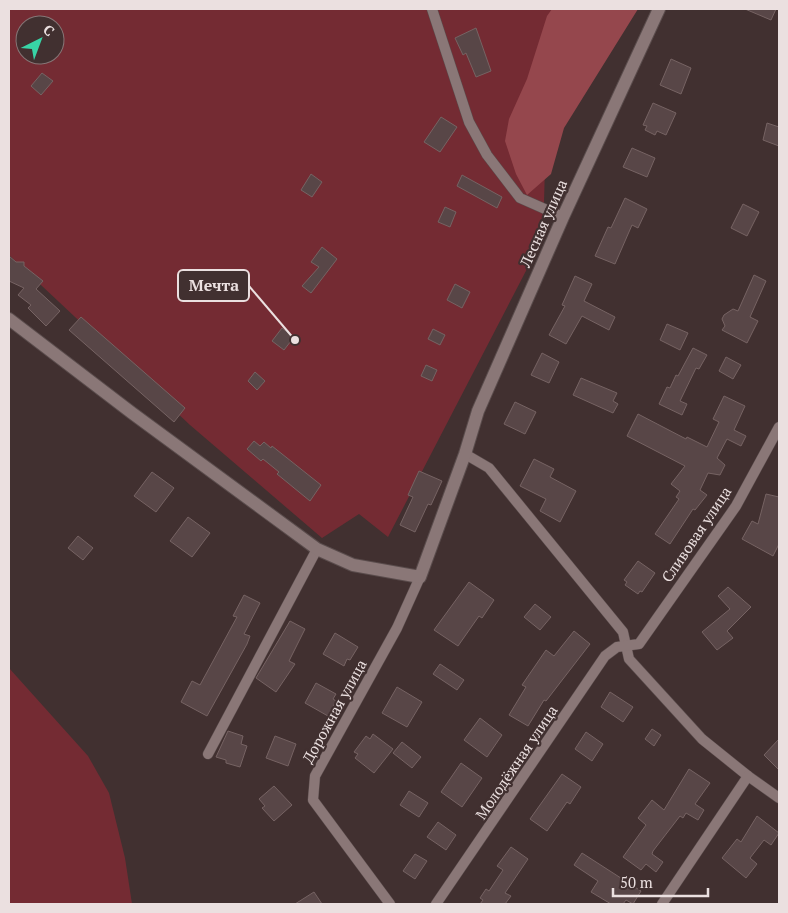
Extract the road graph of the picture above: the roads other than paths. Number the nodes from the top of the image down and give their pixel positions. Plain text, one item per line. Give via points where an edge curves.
1 (432, 9) edge
2 (659, 9) edge
3 (563, 217) junction
4 (9, 319) edge
5 (779, 427) edge
6 (465, 454) junction
7 (317, 549) junction
8 (420, 577) junction
9 (626, 646) junction
10 (208, 754) dead end
11 (748, 776) junction
12 (779, 798) edge
13 (390, 904) edge
14 (436, 904) edge
15 (662, 904) edge

1 - 3 street via 469,122 487,155 520,198
2 - 3 street, Лесная улица
3 - 6 street, Лесная улица via 478,411
4 - 7 street via 132,414
5 - 9 street, Сливовая улица via 736,506 639,644
6 - 8 street, Лесная улица
6 - 9 street via 489,468 623,632
7 - 8 street via 353,565
7 - 10 street
8 - 13 street, Дорожная улица via 397,628 315,776 313,800
9 - 11 street via 629,659 702,739
9 - 14 street, Молодёжная улица via 617,647 606,656
11 - 12 street
11 - 15 street

